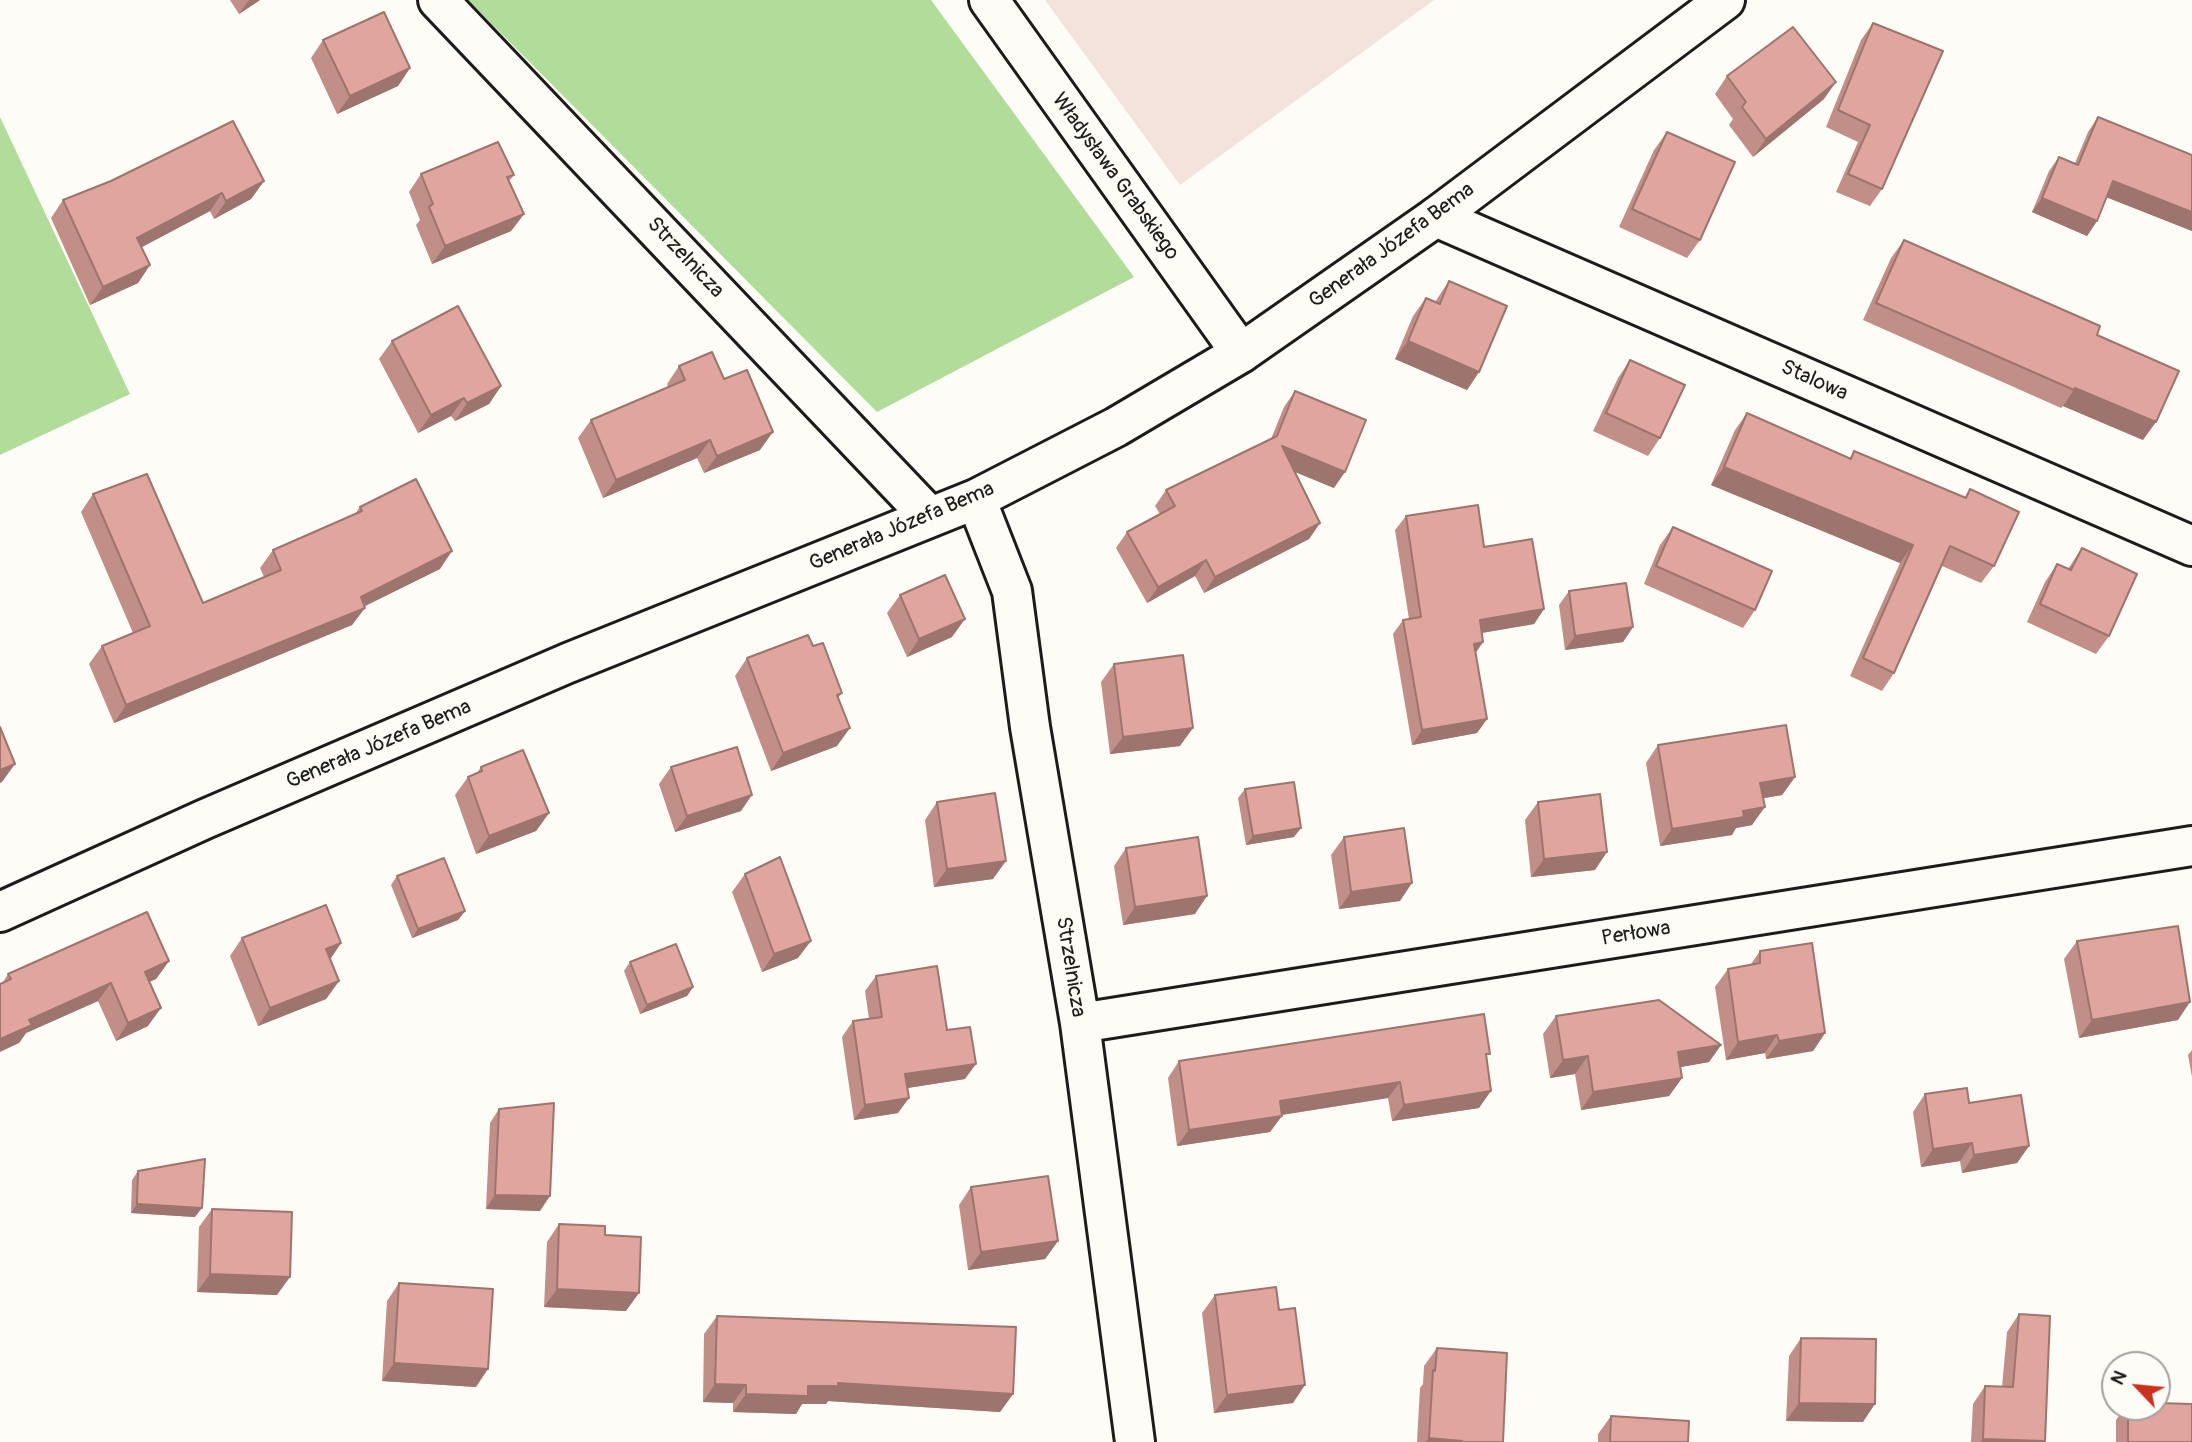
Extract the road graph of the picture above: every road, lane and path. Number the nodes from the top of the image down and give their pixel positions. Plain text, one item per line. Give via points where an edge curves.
1 (438, 0) edge
2 (989, 0) edge
3 (1726, 0) edge
4 (1436, 217) junction
5 (1241, 353) junction
6 (976, 499) junction
7 (930, 517) junction
8 (2192, 546) edge
9 (2192, 846) edge
10 (0, 912) edge
11 (1080, 1023) junction
12 (1135, 1442) edge

1 - 7 street, Strzelnicza
2 - 5 street, Władysława Grabskiego
3 - 4 street, Generała Józefa Bema
4 - 5 street, Generała Józefa Bema
4 - 8 street, Stalowa
5 - 6 street, Generała Józefa Bema via 1115,427
6 - 7 street, Generała Józefa Bema
6 - 11 street, Strzelnicza via 1013,591 1030,727
7 - 10 street, Generała Józefa Bema via 556,668
9 - 11 street, Perłowa
11 - 12 street, Strzelnicza

